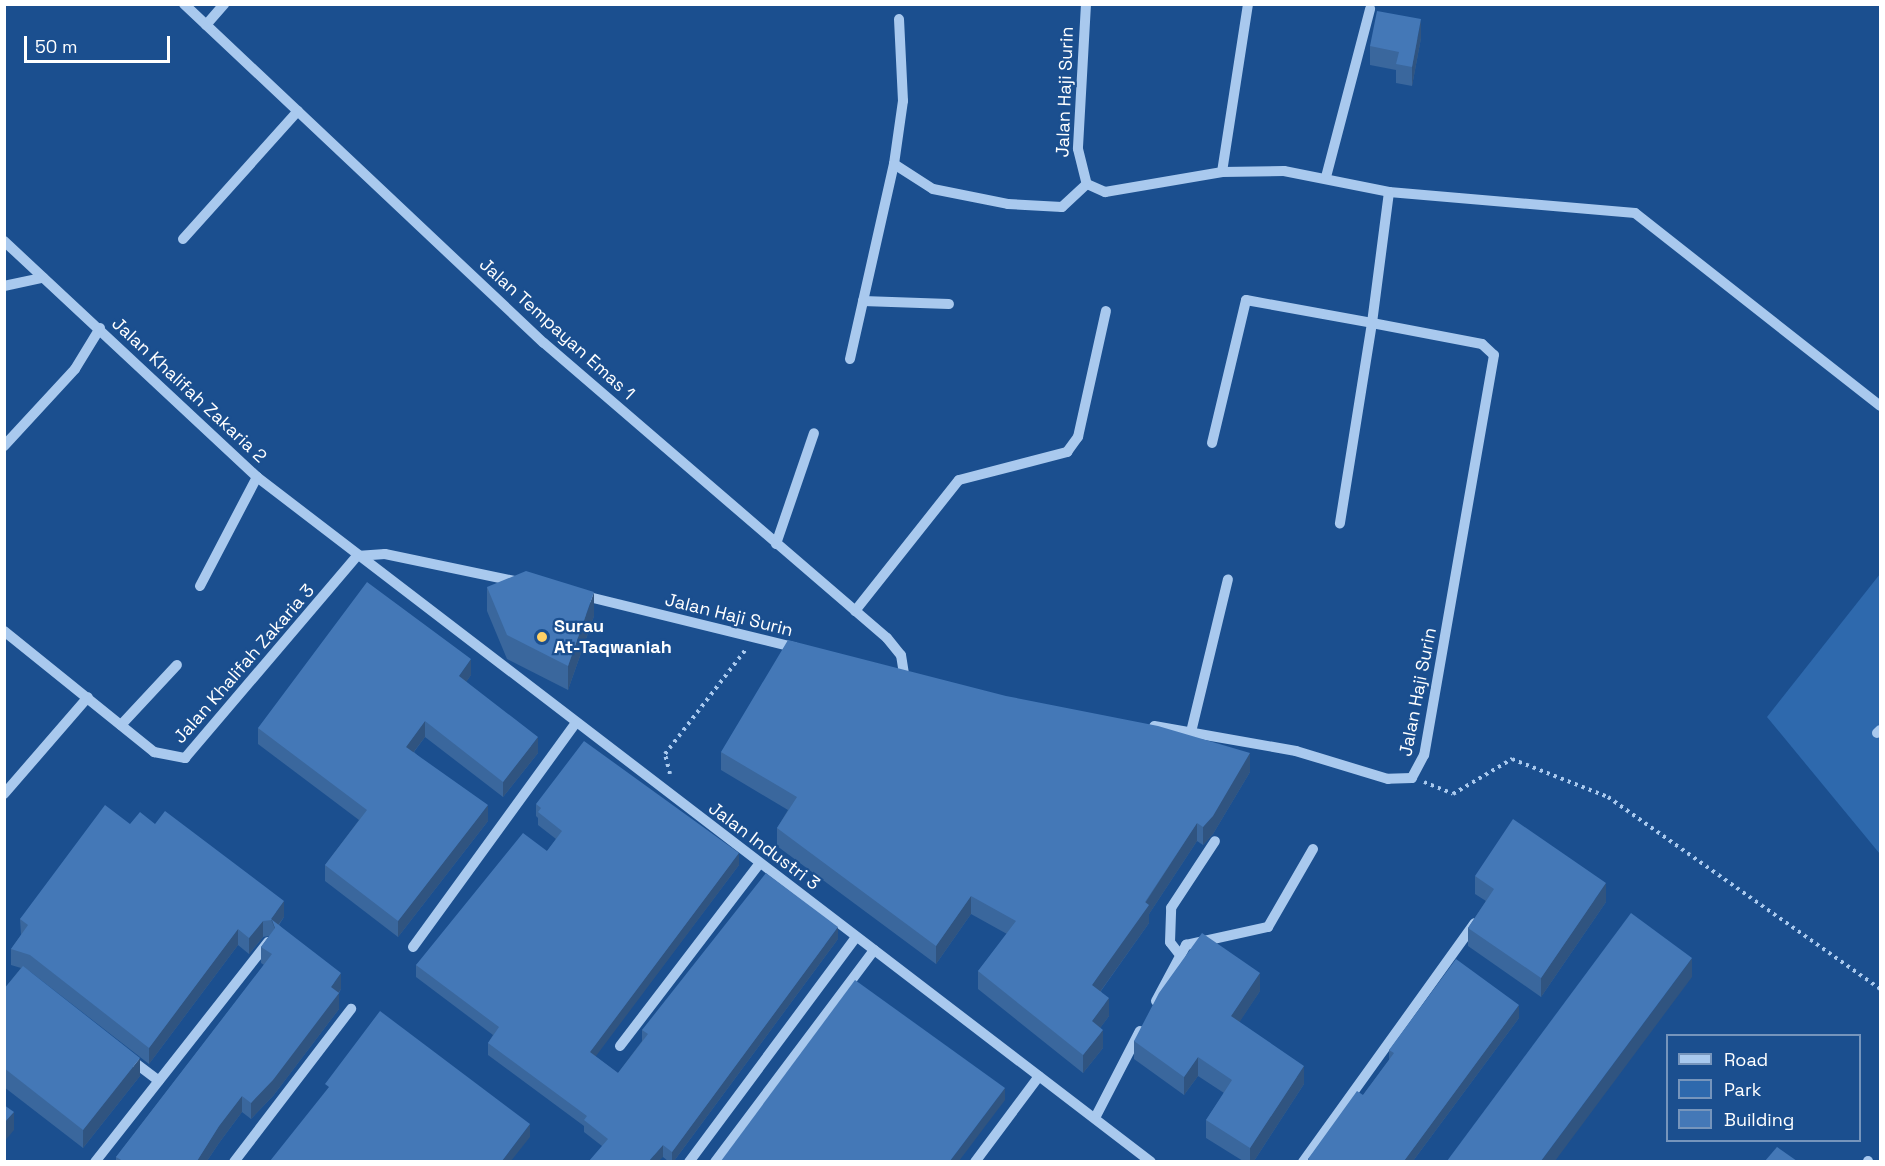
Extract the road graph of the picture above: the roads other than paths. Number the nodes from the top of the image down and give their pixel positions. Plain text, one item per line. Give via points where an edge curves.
1 (184, 4) edge
2 (224, 4) edge
3 (1086, 4) edge
4 (1248, 4) edge
5 (1370, 9) dead end
6 (899, 19) dead end
7 (206, 25) junction
8 (298, 111) junction
9 (894, 164) junction
10 (1222, 172) junction
11 (1326, 177) junction
12 (1087, 184) junction
13 (1389, 192) junction
14 (183, 239) dead end
15 (4, 241) edge
16 (43, 278) junction
17 (4, 286) edge
18 (864, 301) junction
19 (949, 304) dead end
20 (1106, 311) dead end
21 (1372, 323) junction
22 (100, 328) junction
23 (850, 359) dead end
24 (1881, 406) edge
25 (814, 433) dead end
26 (1212, 443) dead end
27 (4, 446) edge
28 (257, 477) junction
29 (1340, 523) dead end
30 (776, 544) junction
31 (357, 556) junction
32 (1228, 579) dead end
33 (530, 585) edge
34 (200, 586) dead end
35 (565, 592) edge
36 (855, 611) junction
37 (4, 631) edge
38 (812, 652) edge
39 (177, 665) dead end
40 (892, 672) edge
41 (904, 675) junction
42 (916, 678) edge
43 (88, 697) junction
44 (576, 723) junction
45 (1143, 724) edge
46 (122, 725) junction
47 (1191, 732) junction
48 (4, 794) edge
49 (1215, 840) dead end
50 (1313, 849) dead end
51 (760, 863) junction
52 (1480, 916) edge
53 (856, 937) junction
54 (268, 942) edge
55 (412, 947) dead end
56 (874, 950) junction
57 (1180, 955) junction
58 (351, 1009) dead end
59 (620, 1046) dead end
60 (123, 1053) edge
61 (1040, 1076) junction
62 (159, 1081) junction
63 (1095, 1118) junction
64 (95, 1161) edge
65 (234, 1161) edge
66 (689, 1161) edge
67 (715, 1161) edge
68 (975, 1161) edge
69 (1151, 1161) edge
70 (1303, 1161) edge

1 - 7 street, Jalan Tempayan Emas 1
2 - 7 street
3 - 12 street, Jalan Haji Surin via 1078,149
4 - 10 street
5 - 11 street
6 - 9 street via 903,101
7 - 8 street, Jalan Tempayan Emas 1
8 - 14 street
8 - 30 street, Jalan Tempayan Emas 1 via 544,343
9 - 12 street via 933,189 1008,204 1062,207
9 - 18 street
10 - 11 street via 1284,171
10 - 12 street via 1105,192
11 - 13 street
13 - 21 street
13 - 24 street via 1635,213
15 - 16 street, Jalan Khalifah Zakaria 2
16 - 17 street
16 - 22 street, Jalan Khalifah Zakaria 2
18 - 19 street
18 - 23 street
20 - 36 street via 1078,437 1067,452 959,480
21 - 26 street via 1246,300 1240,309
21 - 29 street
21 - 47 street, Jalan Haji Surin via 1482,344 1494,355 1424,754 1412,778 1388,779 1296,751
22 - 27 street via 75,369
22 - 28 street, Jalan Khalifah Zakaria 2
25 - 30 street
28 - 31 street, Jalan Khalifah Zakaria 2
28 - 34 street
30 - 36 street, Jalan Tempayan Emas 1
31 - 33 street via 386,554
31 - 44 street, Jalan Industri 3
31 - 46 street, Jalan Khalifah Zakaria 3 via 194,753 165,758
32 - 47 street
35 - 38 street, Jalan Haji Surin
36 - 41 street, Jalan Tempayan Emas 1 via 899,650
37 - 43 street, Jalan Khalifah Zakaria 3
39 - 46 street
40 - 41 street
41 - 42 street
43 - 46 street, Jalan Khalifah Zakaria 3
43 - 48 street
44 - 51 street, Jalan Industri 3
44 - 55 street
45 - 47 street, Jalan Haji Surin
49 - 57 street via 1171,908 1170,942
50 - 57 street via 1268,927 1192,943
51 - 53 street, Jalan Industri 3
51 - 59 street
52 - 70 street
53 - 56 street, Jalan Industri 3
53 - 66 street
54 - 62 street
56 - 61 street, Jalan Industri 3
56 - 67 street
57 - 63 street
58 - 65 street
60 - 62 street
61 - 63 street, Jalan Industri 3
61 - 68 street
62 - 64 street
63 - 69 street, Jalan Industri 3

